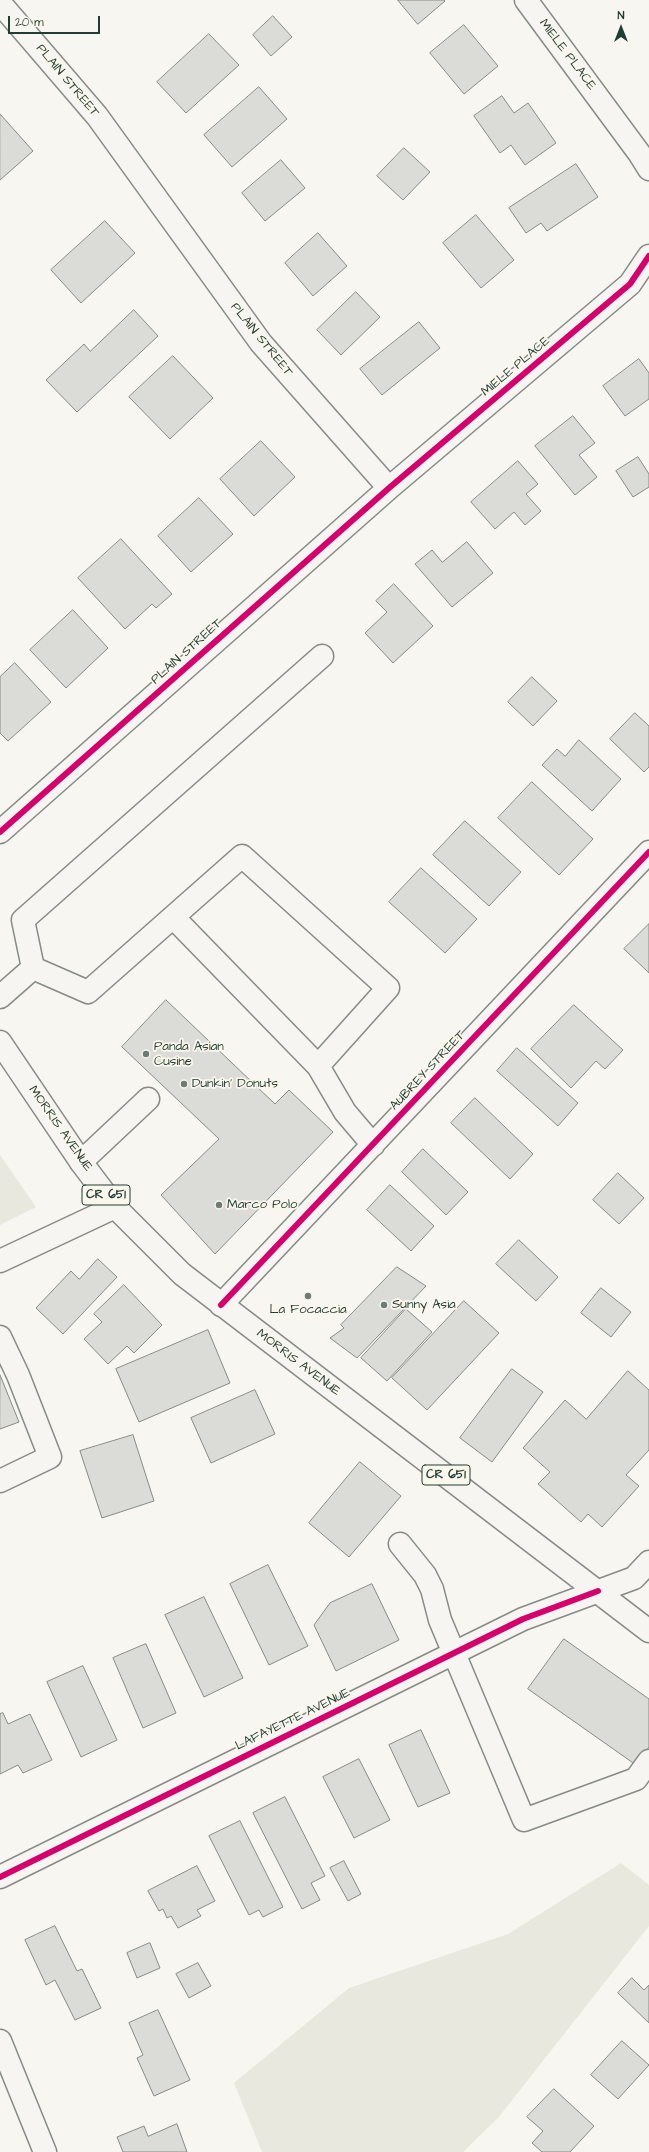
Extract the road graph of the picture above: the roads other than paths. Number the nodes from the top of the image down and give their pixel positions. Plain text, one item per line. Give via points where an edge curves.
1 (526, 0) edge
2 (0, 3) edge
3 (649, 169) edge
4 (649, 256) edge
5 (389, 488) junction
6 (322, 656) dead end
7 (0, 832) edge
8 (649, 852) edge
9 (173, 917) junction
10 (33, 968) junction
11 (0, 997) edge
12 (0, 1042) edge
13 (318, 1066) junction
14 (148, 1099) dead end
15 (373, 1145) junction
16 (81, 1162) junction
17 (115, 1207) junction
18 (0, 1261) edge
19 (221, 1305) junction
20 (0, 1337) edge
21 (0, 1481) edge
22 (400, 1544) dead end
23 (649, 1562) edge
24 (598, 1591) junction
25 (649, 1631) edge
26 (454, 1653) junction
27 (649, 1761) edge
28 (0, 1876) edge
29 (0, 2041) edge
30 (45, 2152) edge

1 - 3 street, MIELE PLACE
2 - 5 street, PLAIN STREET via 97,116 261,343
4 - 5 street, MIELE PLACE via 630,284
5 - 7 street, PLAIN STREET
6 - 10 street via 23,920
8 - 15 street, AUBREY STREET
9 - 10 street via 88,992
9 - 13 street
9 - 13 street via 242,856 388,988
10 - 11 street
12 - 16 street, MORRIS AVENUE / CR 651
13 - 15 street via 345,1112
14 - 16 street
15 - 19 street, AUBREY STREET
16 - 17 street, MORRIS AVENUE / CR 651
17 - 18 street
17 - 19 street, MORRIS AVENUE / CR 651 via 182,1274
19 - 24 street, MORRIS AVENUE / CR 651
20 - 21 street via 18,1375 50,1458
22 - 26 street via 432,1589 440,1620
23 - 24 street, LAFAYETTE AVENUE via 634,1578
24 - 25 street, MORRIS AVENUE / CR 651
24 - 26 street, LAFAYETTE AVENUE via 523,1620
26 - 27 street via 524,1820 636,1779
26 - 28 street, LAFAYETTE AVENUE
29 - 30 street

